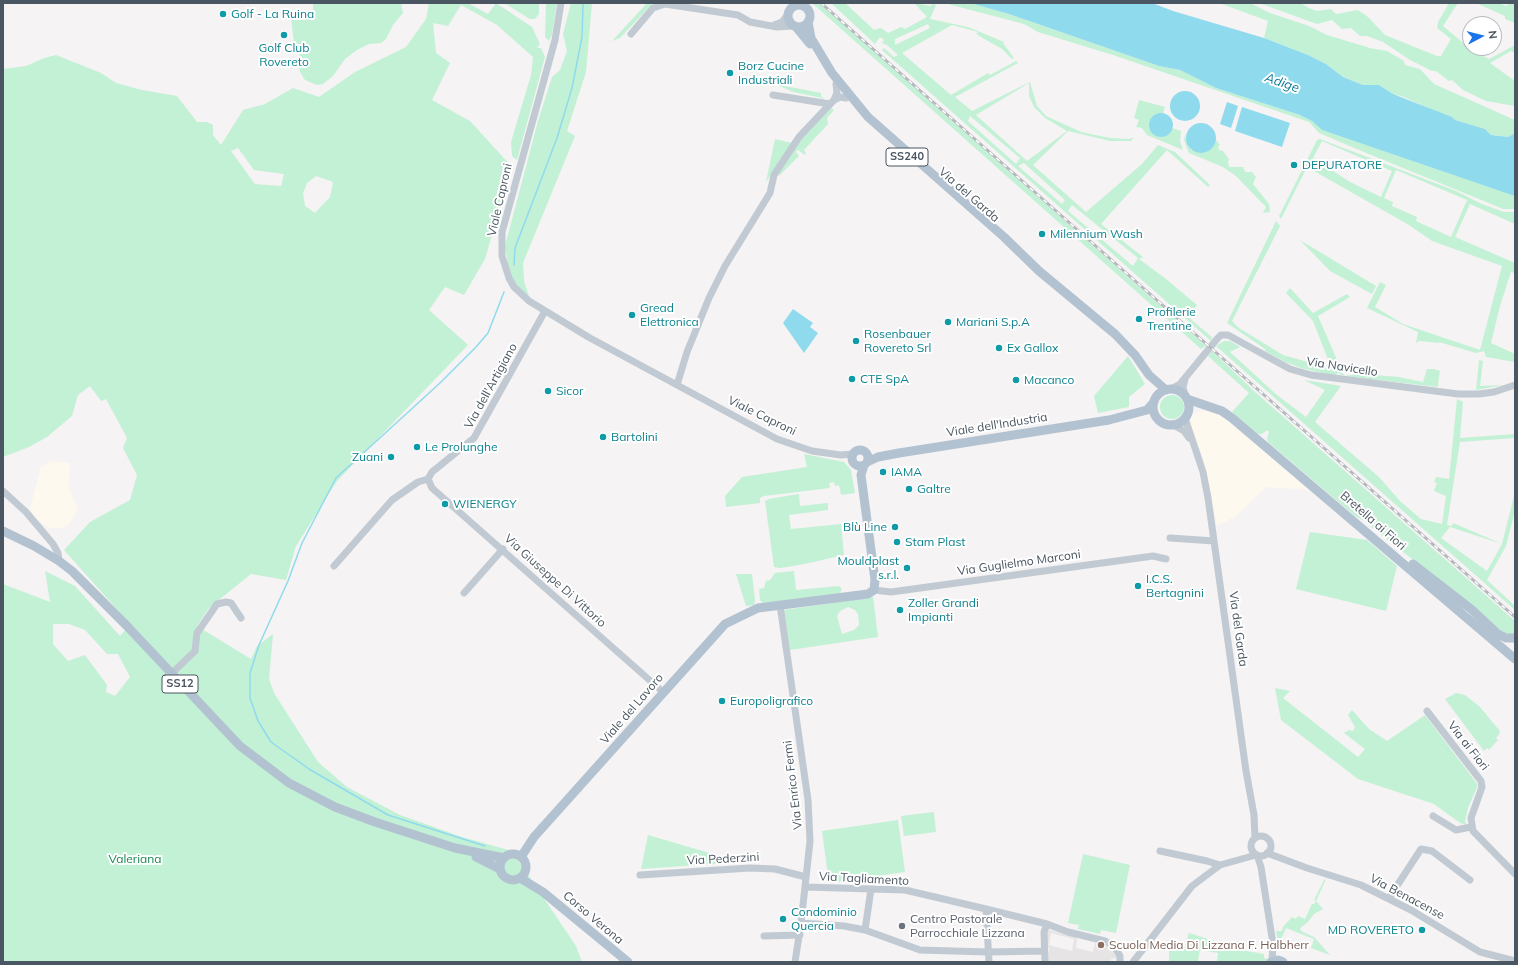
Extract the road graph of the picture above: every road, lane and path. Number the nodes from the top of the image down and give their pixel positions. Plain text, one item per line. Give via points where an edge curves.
1 (562, 3) edge
2 (788, 8) edge
3 (808, 22) junction
4 (772, 26) junction
5 (795, 26) junction
6 (631, 34) dead end
7 (836, 84) junction
8 (773, 95) dead end
9 (846, 98) junction
10 (832, 102) junction
11 (1037, 269) junction
12 (545, 311) junction
13 (1189, 372) junction
14 (1149, 375) junction
15 (677, 385) junction
16 (1515, 385) edge
17 (1169, 389) junction
18 (1186, 397) junction
19 (1155, 399) junction
20 (1211, 407) junction
21 (1187, 415) junction
22 (1120, 417) junction
23 (1158, 418) junction
24 (1172, 424) junction
25 (1194, 447) junction
26 (859, 460) junction
27 (428, 479) junction
28 (3, 491) edge
29 (1352, 519) junction
30 (3, 531) edge
31 (1170, 538) dead end
32 (1214, 541) junction
33 (503, 549) junction
34 (1166, 559) dead end
35 (60, 561) junction
36 (334, 566) dead end
37 (871, 592) junction
38 (464, 593) dead end
39 (780, 605) junction
40 (241, 618) dead end
41 (1515, 638) edge
42 (1515, 659) edge
43 (171, 674) junction
44 (663, 692) junction
45 (1427, 711) dead end
46 (1254, 815) junction
47 (1433, 816) dead end
48 (1471, 827) junction
49 (1264, 836) junction
50 (1255, 838) junction
51 (1270, 845) junction
52 (455, 848) junction
53 (1160, 851) dead end
54 (1259, 854) junction
55 (521, 857) junction
56 (504, 858) junction
57 (1287, 860) junction
58 (1220, 865) junction
59 (500, 868) junction
60 (526, 869) junction
61 (1515, 874) edge
62 (640, 875) dead end
63 (806, 877) junction
64 (520, 878) junction
65 (1470, 880) dead end
66 (805, 887) junction
67 (871, 889) junction
68 (543, 892) junction
69 (1388, 898) junction
70 (986, 909) junction
71 (802, 923) junction
72 (1047, 924) junction
73 (865, 930) junction
74 (800, 935) junction
75 (764, 936) dead end
76 (1273, 944) junction
77 (1044, 951) junction
78 (988, 952) junction
79 (1514, 961) edge
80 (628, 962) edge
81 (795, 962) edge
82 (989, 962) edge
83 (1045, 962) edge
84 (1120, 962) edge
85 (1133, 962) edge
86 (1272, 962) edge
87 (1282, 962) edge

1 - 12 street, Viale Caproni via 555,40 502,238 504,265 514,287
2 - 3 main road, Via del Garda via 797,5 806,9 809,15
2 - 4 street via 782,22
2 - 5 main road, Via del Garda via 789,22
3 - 5 main road via 802,26
3 - 11 main road, Via del Garda / SS240 via 811,38 832,73 868,117
4 - 5 street
4 - 6 street via 750,22 738,15 666,4 653,8
5 - 7 main road, Via del Garda / SS240
7 - 9 main road, Via del Garda / SS240
7 - 10 street via 837,93
8 - 10 street
9 - 10 street via 840,97
9 - 11 main road, Via del Garda / SS240 via 882,136
10 - 15 street via 799,137 774,175 770,193 725,266 709,298 687,352
11 - 14 main road, Via del Garda / SS240 via 1115,334
12 - 15 street, Viale Caproni
12 - 27 street, Via dell'Artigiano via 474,438 432,472
13 - 16 street, Via Navicello via 1221,335 1228,334 1290,369 1311,375 1458,394 1494,392
13 - 17 street, Via Navicello via 1180,384
13 - 18 street, Via Navicello via 1183,384
14 - 17 main road, Via del Garda
14 - 19 main road, Via del Garda
15 - 26 street, Viale Caproni via 777,439 812,451
17 - 18 main road, Via del Garda via 1179,391
17 - 19 main road
18 - 20 main road, Bretella ai Fiori
18 - 21 main road, Via del Garda
19 - 22 main road, Viale dell'Industria via 1147,410
19 - 23 main road, Via del Garda via 1154,411
20 - 21 main road via 1198,408
20 - 29 main road, Bretella ai Fiori via 1232,418
21 - 24 main road
21 - 25 street, Via del Garda
22 - 23 main road, Viale dell'Industria via 1146,415
22 - 26 main road, Viale dell'Industria
23 - 24 main road, Via del Garda
24 - 25 street, Via del Garda via 1184,432
25 - 32 street, Via del Garda via 1206,484
26 - 37 main road via 875,580
27 - 33 street, Via Giuseppe Di Vittorio via 432,488
27 - 36 street, Via dell'Artigiano via 418,482 392,500
28 - 35 street via 26,512 53,544
29 - 41 main road via 1471,609 1498,634 1506,638
29 - 42 main road, Bretella ai Fiori
30 - 35 main road, SS12
31 - 32 street
32 - 46 street, Via del Garda
33 - 38 street
33 - 44 street, Via Giuseppe Di Vittorio
34 - 37 street, Via Guglielmo Marconi via 1153,556 891,592
35 - 43 main road, SS12 via 107,605
37 - 39 main road, Viale del Lavoro
39 - 44 main road, Viale del Lavoro via 758,608 724,624
39 - 63 street, Via Enrico Fermi via 808,800 810,841
40 - 43 street via 231,603 217,604 197,634 195,651
43 - 52 main road, SS12 via 240,746 289,783 335,807
44 - 55 main road, Viale del Lavoro via 534,837
45 - 48 street, Via ai Fiori via 1481,780 1482,787 1470,818
46 - 49 street, Via del Garda
46 - 50 street, Via del Garda
47 - 48 street via 1456,830
48 - 61 street via 1479,839
49 - 50 street
49 - 51 street
50 - 54 street via 1251,844
51 - 54 street
51 - 57 street
52 - 56 main road, SS12
52 - 59 main road, SS12
53 - 58 street
54 - 57 street
54 - 58 street
54 - 76 street
55 - 56 main road, SS12 via 512,854
55 - 60 main road, SS12
56 - 59 main road
57 - 69 street, Via Benacense via 1362,885
58 - 85 street via 1192,886
59 - 64 main road, SS12 via 507,879
60 - 64 main road
60 - 68 main road, SS12
62 - 63 street, Via Pederzini via 750,868 775,869
63 - 66 street, Via Enrico Fermi
64 - 68 main road, SS12
65 - 69 street via 1432,851 1421,849
66 - 67 street, Via Tagliamento
66 - 71 street, Via Enrico Fermi
67 - 70 street, Via Tagliamento via 905,890
67 - 73 street
68 - 80 main road, Corso Verona / SS12
69 - 79 street, Via Benacense via 1480,952
70 - 72 street, Via Tagliamento
70 - 78 street
71 - 73 street
71 - 74 street, Via Enrico Fermi
72 - 77 street via 1044,932
72 - 84 street, Via Tagliamento via 1111,944 1117,950
73 - 78 street via 920,950
74 - 75 street
74 - 81 street, Via Enrico Fermi
76 - 86 street
76 - 87 street
77 - 78 street
77 - 83 street
78 - 82 street
86 - 87 main road

